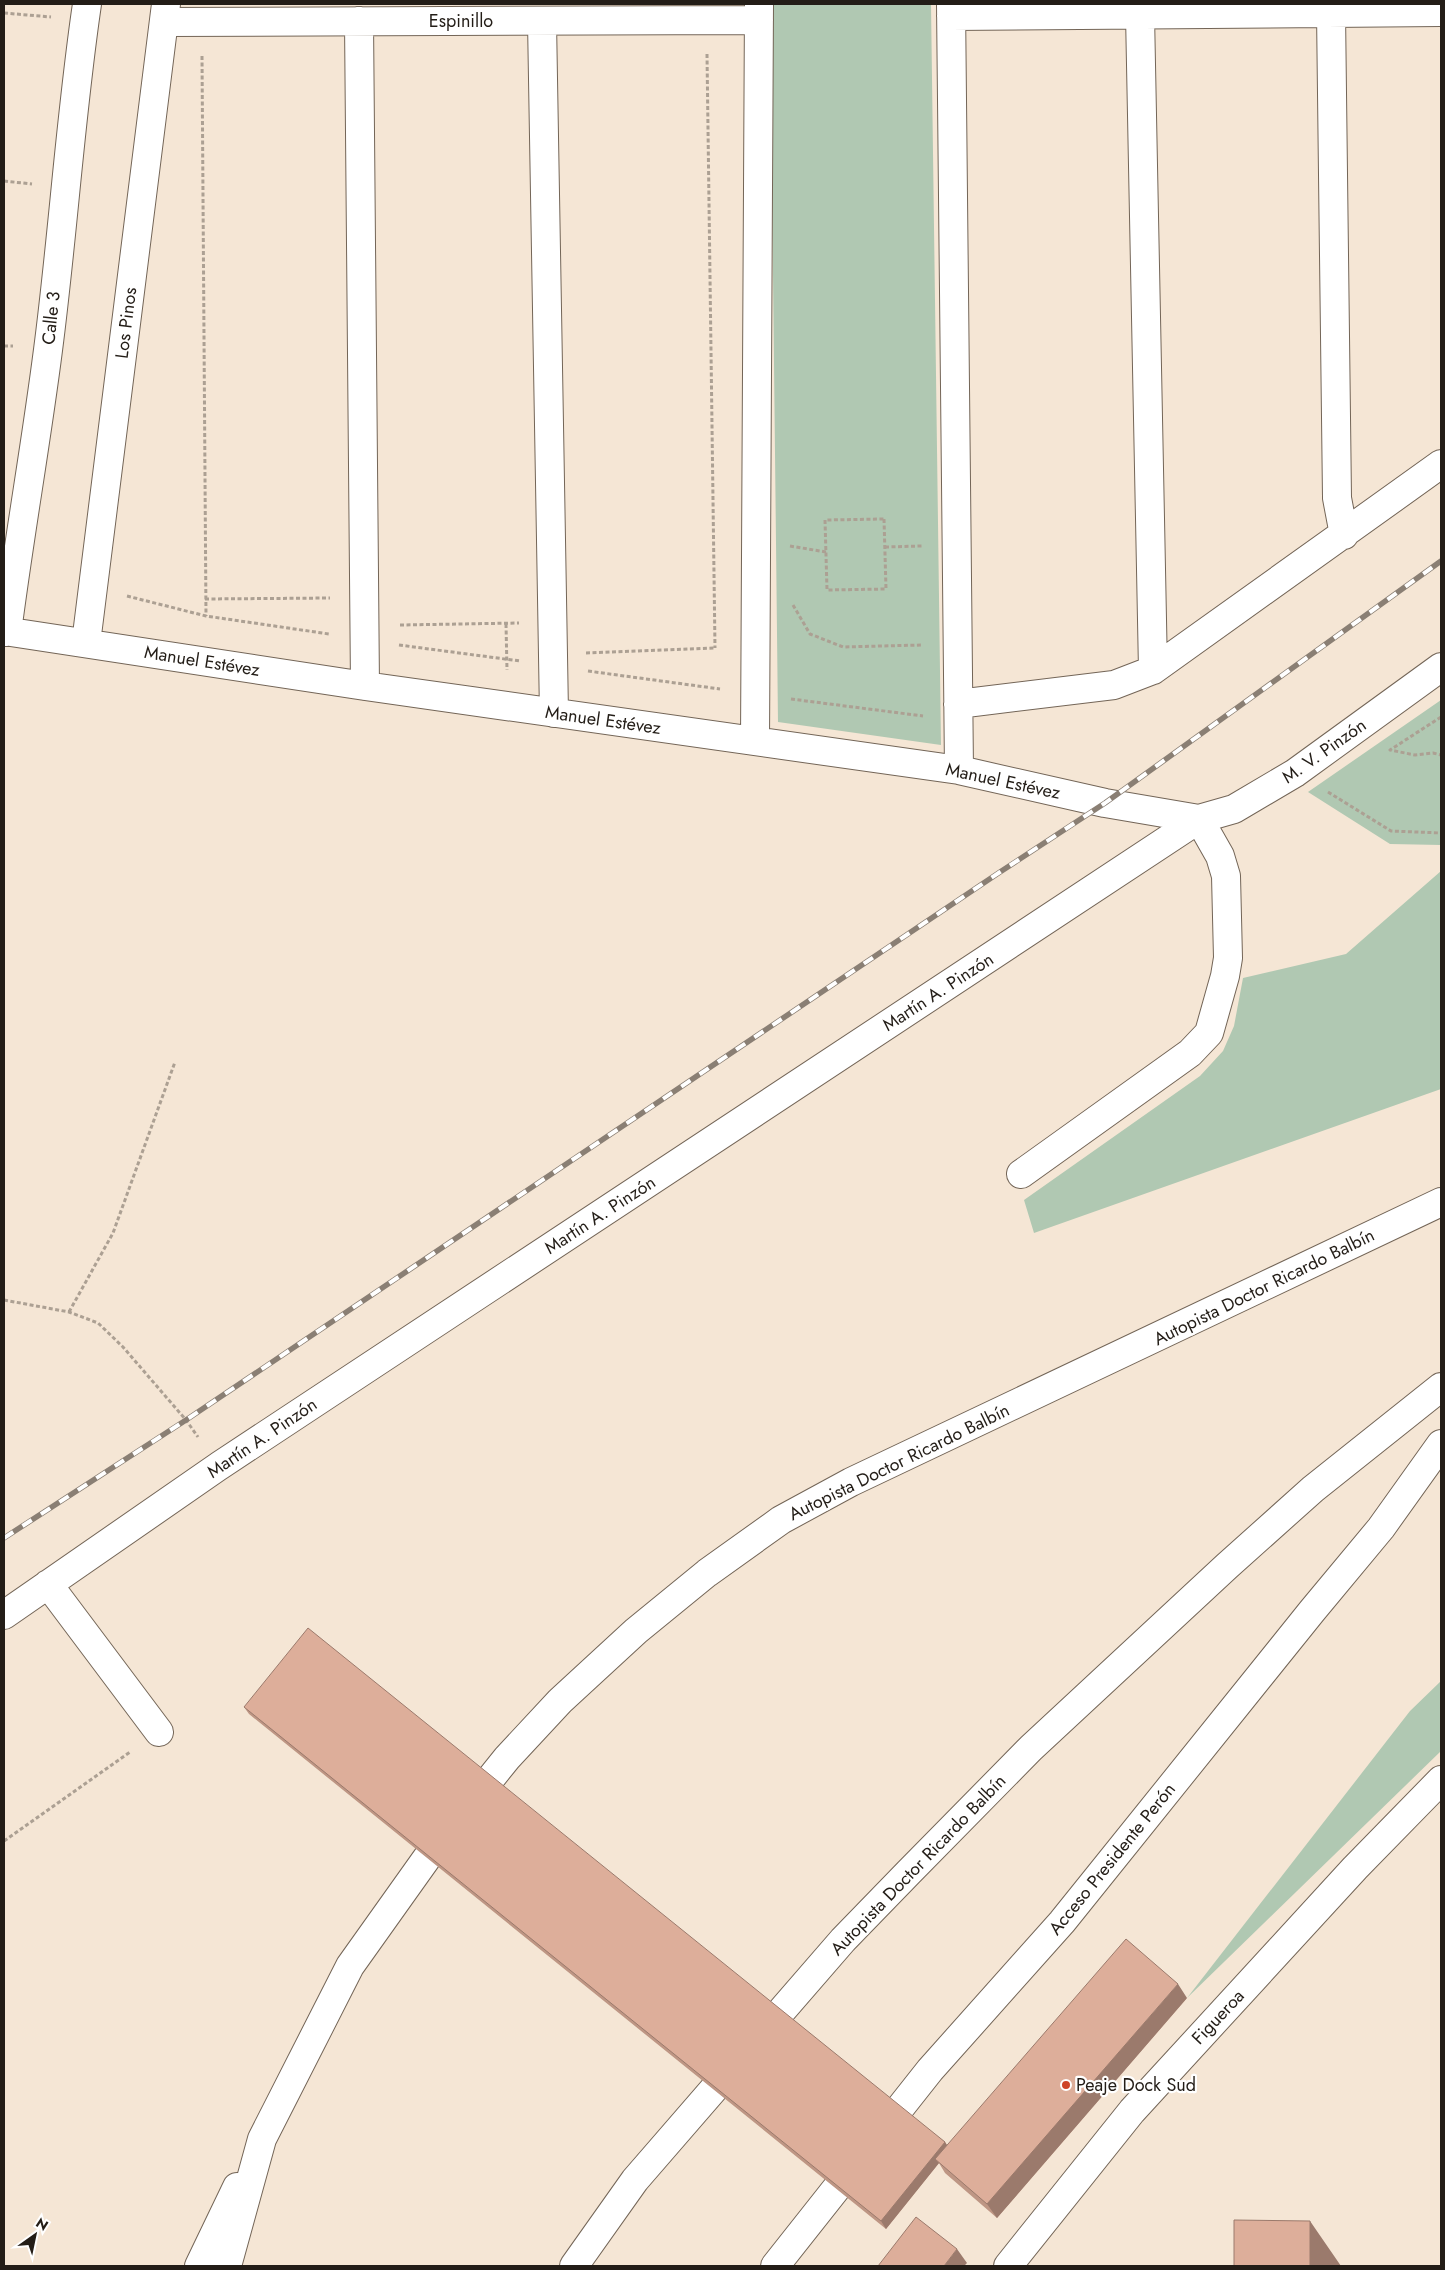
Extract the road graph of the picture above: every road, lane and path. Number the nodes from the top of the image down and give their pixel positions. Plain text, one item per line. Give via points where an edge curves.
1 (951, 10) edge
2 (86, 12) edge
3 (759, 12) edge
4 (1331, 12) junction
5 (1441, 12) edge
6 (4, 13) edge
7 (165, 13) edge
8 (1140, 14) junction
9 (706, 20) junction
10 (359, 21) junction
11 (542, 21) junction
12 (202, 22) junction
13 (1441, 464) edge
14 (1344, 534) junction
15 (786, 545) dead end
16 (927, 546) dead end
17 (885, 547) junction
18 (826, 552) junction
19 (364, 597) junction
20 (791, 598) dead end
21 (205, 599) junction
22 (206, 616) dead end
23 (553, 623) junction
24 (506, 624) junction
25 (364, 626) junction
26 (5, 632) edge
27 (86, 643) junction
28 (929, 645) dead end
29 (756, 646) junction
30 (715, 648) junction
31 (553, 654) junction
32 (1441, 667) edge
33 (1153, 670) junction
34 (365, 686) junction
35 (958, 704) junction
36 (507, 706) junction
37 (554, 713) junction
38 (1441, 716) edge
39 (755, 742) junction
40 (1441, 755) edge
41 (959, 770) junction
42 (1295, 772) junction
43 (1199, 820) junction
44 (1441, 833) edge
45 (175, 1062) dead end
46 (1021, 1174) dead end
47 (1441, 1202) edge
48 (4, 1300) edge
49 (68, 1312) junction
50 (1441, 1387) edge
51 (1441, 1444) edge
52 (219, 1466) junction
53 (48, 1584) junction
54 (4, 1615) edge
55 (160, 1732) joint
56 (1441, 1780) edge
57 (4, 1841) edge
58 (262, 2139) junction
59 (199, 2266) edge
60 (227, 2266) edge
61 (574, 2266) edge
62 (775, 2266) edge
63 (1008, 2266) edge

1 - 8 main road
1 - 35 main road
2 - 6 path
2 - 26 main road, Calle 3 via 48,350
3 - 9 main road, Espinillo
3 - 29 main road
4 - 5 main road
4 - 8 main road
4 - 14 main road via 1337,498
7 - 12 main road, Espinillo
7 - 27 main road, Los Pinos
8 - 33 main road
9 - 11 main road, Espinillo
9 - 30 path
10 - 11 main road, Espinillo
10 - 12 main road, Espinillo
10 - 19 main road
11 - 23 main road
12 - 21 path
13 - 14 main road
14 - 33 main road
15 - 18 path
16 - 17 path
17 - 18 path via 884,519 825,520
17 - 18 path via 886,589 827,590
19 - 21 path
19 - 25 main road
20 - 28 path via 810,634 842,647
21 - 22 path
23 - 24 path
23 - 31 main road
24 - 25 path
24 - 36 path
25 - 34 main road
26 - 27 main road, Manuel Estévez
27 - 34 main road, Manuel Estévez
29 - 30 path
29 - 39 main road
30 - 31 path
31 - 37 main road
32 - 42 main road, M. V. Pinzón
33 - 35 main road via 1114,685
34 - 36 main road, Manuel Estévez
35 - 41 main road
36 - 37 main road, Manuel Estévez
37 - 39 main road, Manuel Estévez
38 - 40 path via 1390,750 1415,755
39 - 41 main road, Manuel Estévez
41 - 43 main road, Manuel Estévez via 1105,803
42 - 43 main road, M. V. Pinzón via 1234,809
42 - 44 path via 1391,831
43 - 46 main road via 1220,856 1226,876 1228,958 1209,1033 1190,1053
43 - 52 main road, Martín A. Pinzón
45 - 49 path via 113,1233
47 - 58 main road, Autopista Doctor Ricardo Balbín via 852,1482 782,1520 707,1573 636,1631 560,1701 507,1758 429,1855 350,1966
48 - 49 path
49 - 52 path via 98,1323 123,1347 186,1420
50 - 61 main road, Autopista Doctor Ricardo Balbín via 1313,1489 1031,1748 843,1940 636,2180
51 - 62 main road, Acceso Presidente Perón via 1381,1528 1068,1915 930,2070
52 - 53 main road, Martín A. Pinzón
53 - 54 main road, Martín A. Pinzón
53 - 55 main road
55 - 57 path
56 - 63 main road, Figueroa via 1355,1868 1132,2111
58 - 59 main road
58 - 60 main road, Autopista Doctor Ricardo Balbín

